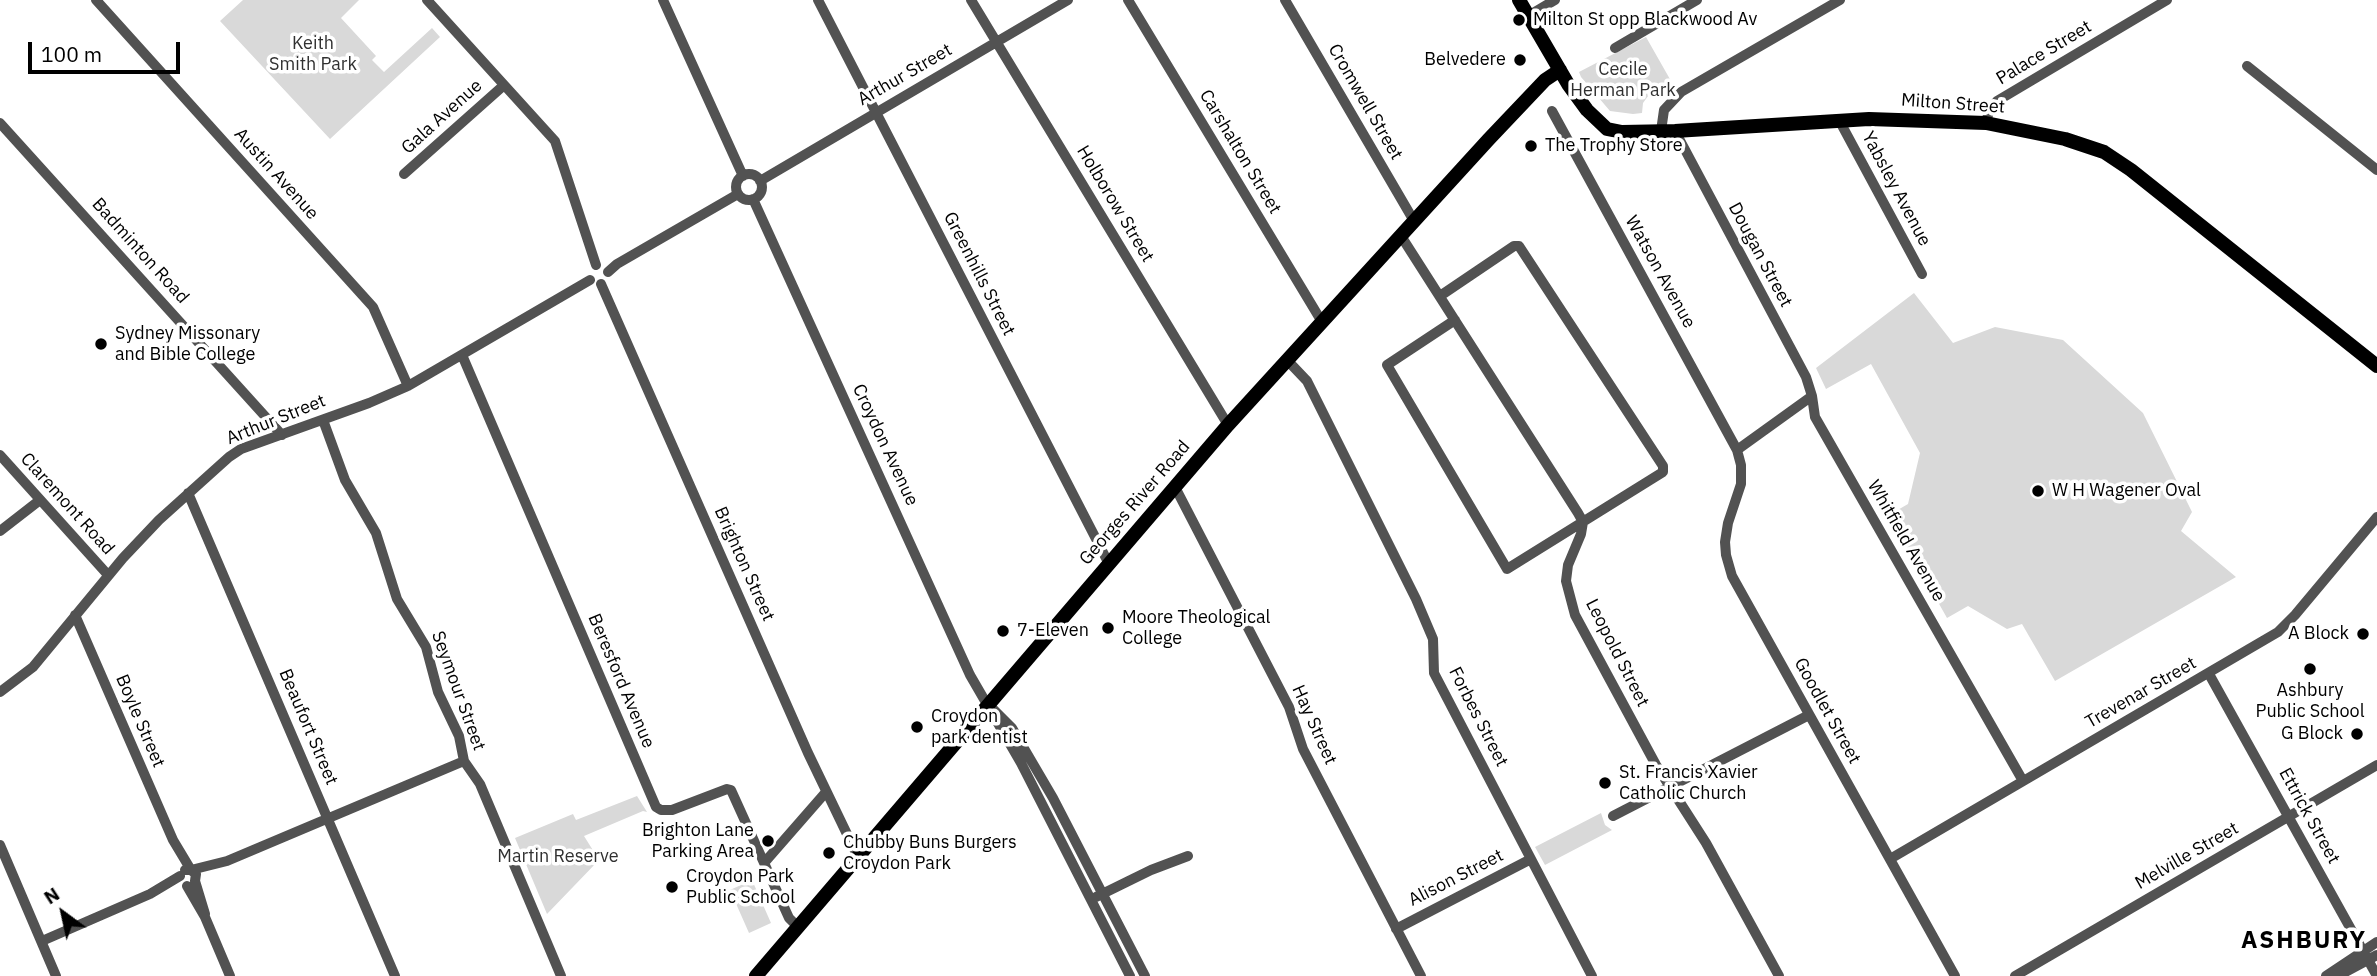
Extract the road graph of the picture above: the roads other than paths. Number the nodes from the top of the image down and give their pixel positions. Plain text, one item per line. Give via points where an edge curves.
1 (96, 0) edge
2 (427, 0) edge
3 (663, 0) edge
4 (818, 0) edge
5 (971, 0) edge
6 (1068, 0) edge
7 (1128, 0) edge
8 (1285, 0) edge
9 (1519, 0) edge
10 (1555, 0) edge
11 (1697, 0) edge
12 (1840, 0) edge
13 (2166, 0) edge
14 (1528, 16) junction
15 (997, 42) junction
16 (1615, 48) dead end
17 (2247, 66) dead end
18 (1559, 70) junction
19 (503, 86) junction
20 (1552, 111) dead end
21 (876, 113) junction
22 (1839, 120) junction
23 (0, 123) edge
24 (1986, 123) junction
25 (1668, 131) junction
26 (2377, 170) edge
27 (404, 174) dead end
28 (743, 176) junction
29 (760, 181) junction
30 (738, 194) junction
31 (753, 199) junction
32 (1415, 221) junction
33 (1401, 236) junction
34 (596, 265) junction
35 (608, 272) junction
36 (1922, 274) dead end
37 (596, 282) junction
38 (1440, 296) junction
39 (1455, 320) junction
40 (1322, 322) junction
41 (461, 355) junction
42 (1287, 360) junction
43 (2377, 366) edge
44 (408, 386) junction
45 (1812, 396) junction
46 (323, 419) junction
47 (1228, 425) junction
48 (282, 435) junction
49 (1737, 450) junction
50 (0, 455) edge
51 (1175, 487) junction
52 (188, 493) junction
53 (40, 500) junction
54 (2377, 517) edge
55 (1583, 522) junction
56 (0, 531) edge
57 (1109, 564) junction
58 (108, 575) junction
59 (75, 615) junction
60 (2208, 674) junction
61 (0, 692) edge
62 (988, 704) junction
63 (1809, 715) junction
64 (464, 761) junction
65 (2377, 765) edge
66 (2023, 781) junction
67 (1669, 786) junction
68 (826, 792) junction
69 (1613, 816) dead end
70 (2289, 817) junction
71 (329, 819) junction
72 (0, 845) edge
73 (1188, 856) dead end
74 (858, 857) junction
75 (1531, 859) junction
76 (1890, 859) junction
77 (764, 863) junction
78 (188, 878) junction
79 (1102, 894) junction
80 (1091, 901) junction
81 (798, 927) junction
82 (1396, 929) junction
83 (42, 941) junction
84 (2377, 942) edge
85 (2370, 956) edge
86 (57, 976) edge
87 (230, 976) edge
88 (395, 976) edge
89 (561, 976) edge
90 (755, 976) edge
91 (1130, 976) edge
92 (1145, 976) edge
93 (1421, 976) edge
94 (1592, 976) edge
95 (1779, 976) edge
96 (1955, 976) edge
97 (2014, 976) edge
98 (2326, 976) edge
99 (2339, 976) edge
100 (2377, 976) edge

1 - 44 street, Austin Avenue via 373,307
2 - 19 street
3 - 28 street
4 - 21 street, Greenhills Street
5 - 15 street, Holborow Street
6 - 15 street, Arthur Street
7 - 40 street, Carshalton Street
8 - 32 street, Cromwell Street
9 - 14 main road, Milton Street
10 - 14 street
11 - 16 street
12 - 25 street via 1681,92 1664,110
13 - 24 street, Palace Street via 1997,101
14 - 18 main road, Milton Street
15 - 21 street, Arthur Street
15 - 47 street, Holborow Street
17 - 26 street
18 - 25 main road, Milton Street via 1606,129
18 - 32 main road, Georges River Road
19 - 27 street, Gala Avenue
19 - 34 street via 555,141
20 - 49 street, Watson Avenue
21 - 29 street, Arthur Street
21 - 57 street, Greenhills Street
22 - 24 main road, Milton Street
22 - 25 main road, Milton Street
22 - 36 street, Yabsley Avenue
23 - 48 street, Badminton Road
24 - 43 main road, Milton Street via 2066,139 2114,157
25 - 45 street, Dougan Street via 1806,377
28 - 29 street via 754,175
28 - 30 street via 736,186
29 - 31 street via 760,193
30 - 31 street
30 - 35 street
31 - 62 street, Croydon Avenue via 970,675
32 - 33 main road, Georges River Road
33 - 38 street
33 - 40 main road, Georges River Road
34 - 35 street
34 - 37 street via 589,272
35 - 37 street via 608,278
37 - 41 street, Arthur Street
37 - 68 street, Brighton Street
38 - 39 street
38 - 55 street via 1519,246 1663,466 1662,472
39 - 55 street
39 - 55 street via 1387,365 1507,569
40 - 42 main road, Georges River Road
41 - 44 street, Arthur Street
41 - 77 street, Beresford Avenue via 656,807 672,810 731,790
42 - 47 main road, Georges River Road
42 - 75 street, Forbes Street via 1307,381 1416,599 1433,639 1434,673
44 - 46 street, Arthur Street
45 - 49 street
45 - 66 street, Whitfield Avenue via 1815,417
46 - 48 street, Arthur Street
46 - 64 street, Seymour Street via 345,480 376,533 397,599 426,647
47 - 51 main road, Georges River Road
48 - 52 street, Arthur Street via 241,449
49 - 63 street, Goodlet Street via 1742,475 1726,530 1728,564
50 - 53 street, Claremont Road
51 - 57 main road, Georges River Road
51 - 82 street, Hay Street via 1289,707 1303,749
52 - 58 street, Arthur Street
52 - 71 street, Beaufort Street
53 - 56 street
53 - 58 street, Claremont Road
54 - 60 street, Trevenar Street via 2287,623
55 - 67 street, Leopold Street via 1566,581 1574,615
57 - 62 main road, Georges River Road
58 - 59 street, Arthur Street
59 - 61 street, Arthur Street via 33,667
59 - 78 street, Boyle Street
60 - 66 street, Trevenar Street
60 - 70 street, Ettrick Street
62 - 74 main road, Georges River Road
62 - 79 street, Croydon Avenue via 1012,727
62 - 80 street, Croydon Avenue
63 - 67 street
63 - 76 street, Goodlet Street
64 - 71 street
64 - 89 street, Seymour Street via 480,784
65 - 70 street, Melville Street
66 - 76 street, Trevenar Street
67 - 69 street
67 - 95 street, Leopold Street
68 - 74 street, Brighton Street
68 - 77 street
70 - 85 street, Ettrick Street
70 - 97 street, Melville Street
71 - 78 street
71 - 88 street, Beaufort Street
72 - 83 street
73 - 79 street
74 - 81 main road, Georges River Road
75 - 82 street, Alison Street
75 - 94 street, Forbes Street
76 - 96 street, Goodlet Street
77 - 81 street, Beresford Avenue via 789,918
78 - 83 street
78 - 87 street, Boyle Street via 202,899
79 - 80 street
79 - 92 street, Croydon Avenue
80 - 91 street, Croydon Avenue
81 - 90 main road, Georges River Road
82 - 93 street, Hay Street
83 - 86 street
84 - 85 street
85 - 98 street
85 - 99 street
85 - 100 street, Ettrick Street

